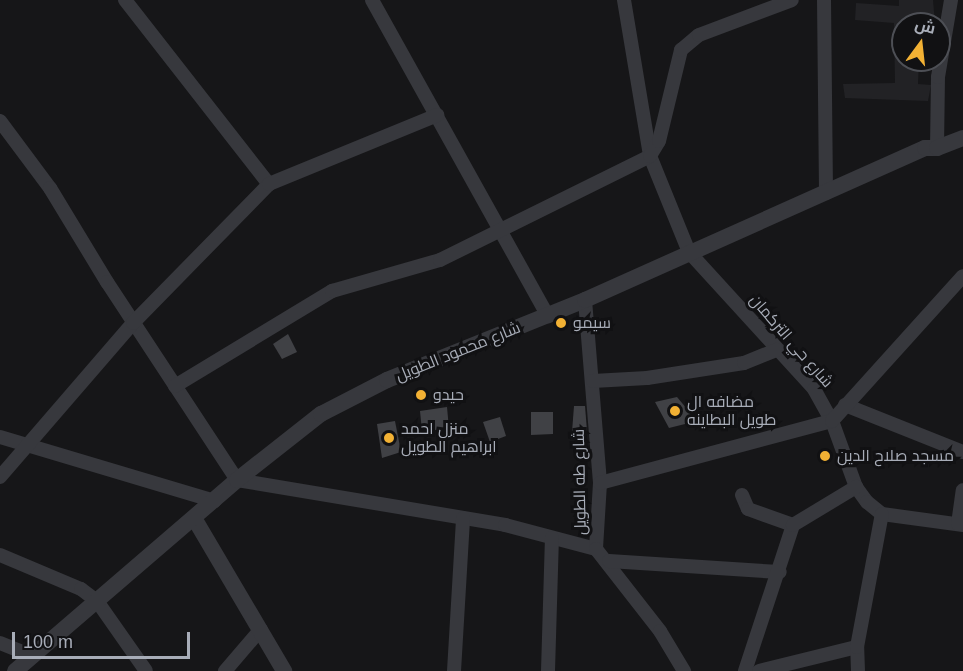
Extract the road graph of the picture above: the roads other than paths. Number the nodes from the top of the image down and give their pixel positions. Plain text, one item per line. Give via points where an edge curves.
1 (125, 0) edge
2 (372, 0) edge
3 (624, 0) edge
4 (792, 0) edge
5 (824, 0) edge
6 (951, 0) edge
7 (437, 115) junction
8 (0, 121) edge
9 (963, 126) edge
10 (963, 138) edge
11 (932, 145) junction
12 (650, 156) junction
13 (269, 184) junction
14 (826, 194) junction
15 (501, 232) junction
16 (689, 252) junction
17 (963, 276) edge
18 (585, 300) junction
19 (548, 316) junction
20 (133, 322) junction
21 (777, 350) junction
22 (593, 381) junction
23 (175, 386) junction
24 (845, 405) junction
25 (832, 421) junction
26 (0, 437) edge
27 (26, 445) junction
28 (963, 452) edge
29 (0, 477) edge
30 (237, 480) junction
31 (600, 483) junction
32 (856, 487) junction
33 (963, 490) edge
34 (742, 495) dead end
35 (215, 501) junction
36 (882, 514) junction
37 (194, 518) junction
38 (464, 518) junction
39 (793, 525) junction
40 (960, 525) edge
41 (552, 538) junction
42 (596, 549) junction
43 (0, 555) edge
44 (609, 561) junction
45 (780, 572) junction
46 (97, 601) junction
47 (261, 629) junction
48 (0, 643) edge
49 (857, 646) junction
50 (33, 656) junction
51 (15, 671) edge
52 (146, 671) edge
53 (225, 671) edge
54 (284, 671) edge
55 (454, 671) edge
56 (548, 671) edge
57 (684, 671) edge
58 (745, 671) edge
59 (759, 671) edge
60 (858, 671) edge

1 - 13 street
2 - 7 street
3 - 12 street, شارع حي التركمان
4 - 12 street via 699,35 681,50 659,141
5 - 14 street
6 - 11 street
7 - 13 street
7 - 15 street
8 - 20 street via 50,188
9 - 11 street
10 - 11 street, شارع محمود الطويل
11 - 14 street, شارع محمود الطويل
12 - 15 street
12 - 16 street, شارع حي التركمان
13 - 20 street
14 - 16 street, شارع محمود الطويل
15 - 19 street
15 - 23 street via 441,260 340,287
16 - 18 street, شارع محمود الطويل
16 - 21 street, شارع حي التركمان
17 - 24 street
18 - 19 street, شارع محمود الطويل
18 - 22 street, شارع طه الطويل
19 - 30 street, شارع محمود الطويل via 387,380 321,414
20 - 23 street
20 - 27 street
21 - 22 street via 744,363 647,378
21 - 25 street, شارع حي التركمان via 814,389
22 - 31 street, شارع طه الطويل
23 - 30 street
24 - 25 street
24 - 28 street
25 - 31 street
25 - 32 street, شارع حي التركمان
26 - 27 street
27 - 29 street
27 - 35 street
30 - 35 street, شارع محمود الطويل
30 - 38 street
31 - 42 street, شارع طه الطويل
32 - 36 street, شارع حي التركمان
32 - 39 street
33 - 40 street
34 - 39 street via 748,509
35 - 37 street, شارع محمود الطويل
36 - 40 street
36 - 49 street
37 - 46 street, شارع محمود الطويل
37 - 47 street
38 - 41 street
38 - 55 street
39 - 45 street
41 - 42 street
41 - 56 street
42 - 44 street, شارع طه الطويل
43 - 46 street via 81,590
44 - 45 street
44 - 57 street, شارع طه الطويل
45 - 58 street
46 - 50 street, شارع محمود الطويل
46 - 52 street
47 - 53 street
47 - 54 street
48 - 50 street
49 - 59 street
49 - 60 street
50 - 51 street, شارع محمود الطويل

